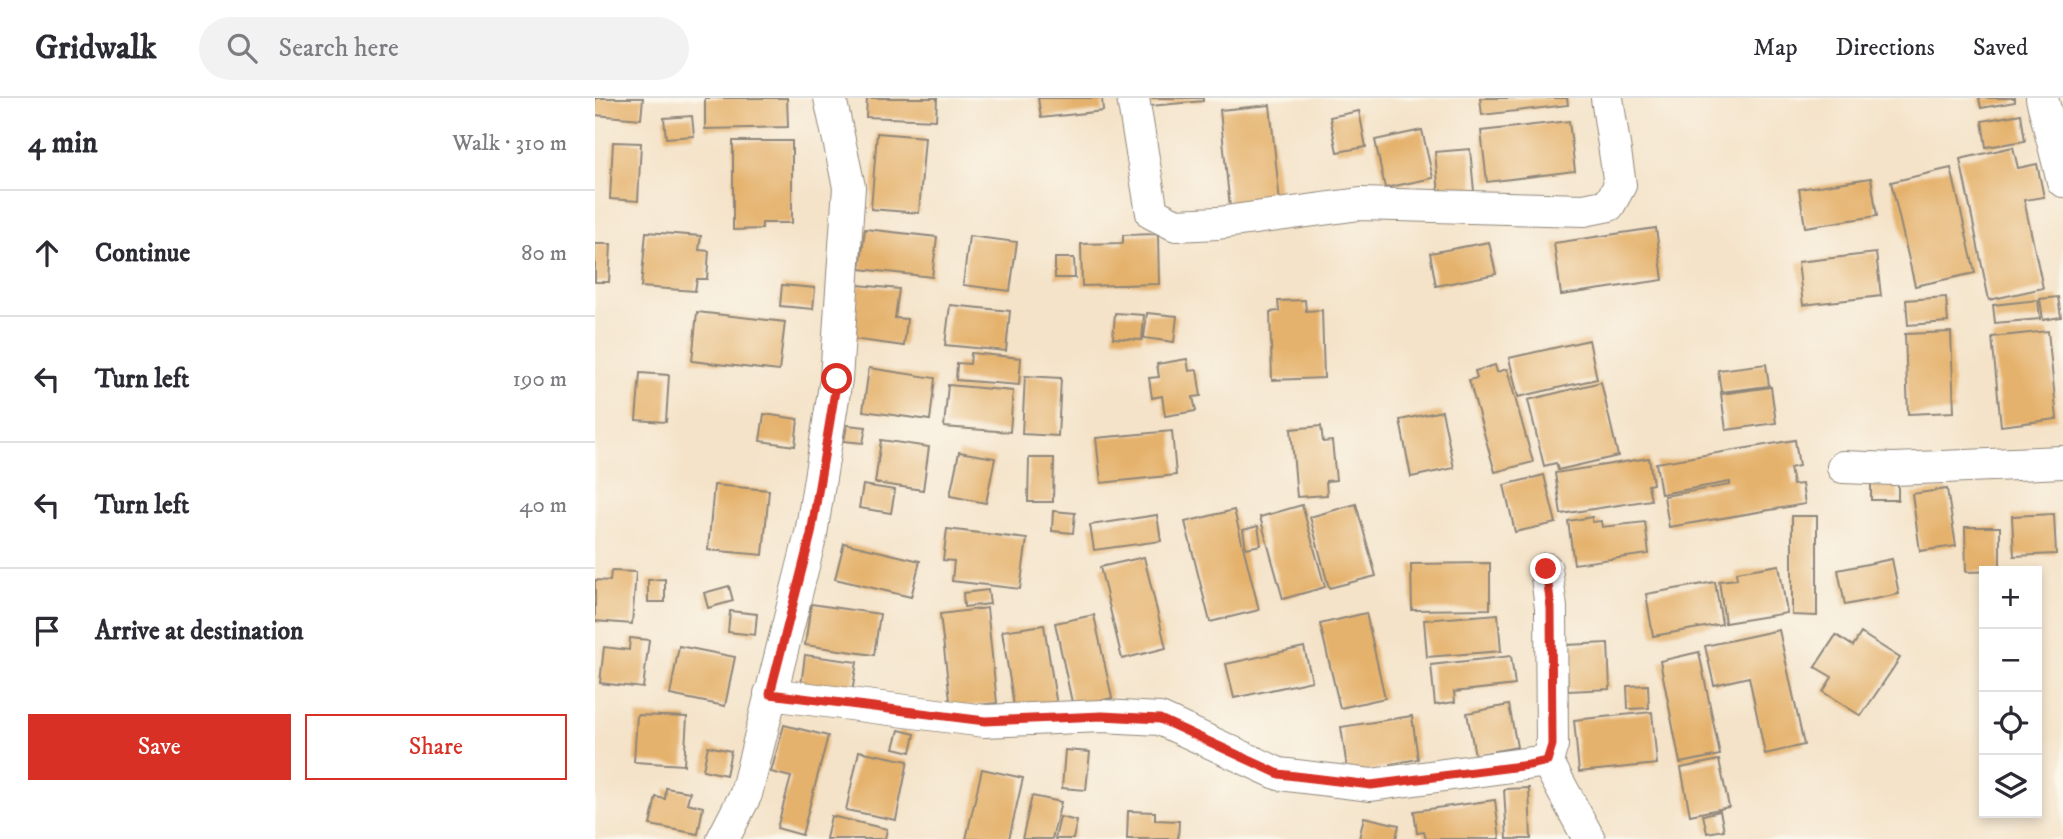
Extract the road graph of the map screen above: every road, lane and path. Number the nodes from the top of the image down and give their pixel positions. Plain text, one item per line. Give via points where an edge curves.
1 (830, 98) edge
2 (1133, 98) edge
3 (1607, 98) edge
4 (2042, 98) edge
5 (2063, 181) edge
6 (2063, 462) edge
7 (1843, 467) dead end
8 (1546, 569) dead end
9 (770, 694) junction
10 (1547, 761) junction
11 (723, 839) edge
12 (1589, 839) edge

1 - 9 street via 849,187 837,379 811,534
2 - 3 street via 1152,213 1176,225 1360,204 1584,210 1609,205 1620,185
4 - 5 street
6 - 7 street
8 - 10 street via 1551,608 1552,745
9 - 10 street via 985,721 1102,716 1160,719 1279,774 1371,785
9 - 11 street via 746,794
10 - 12 street

